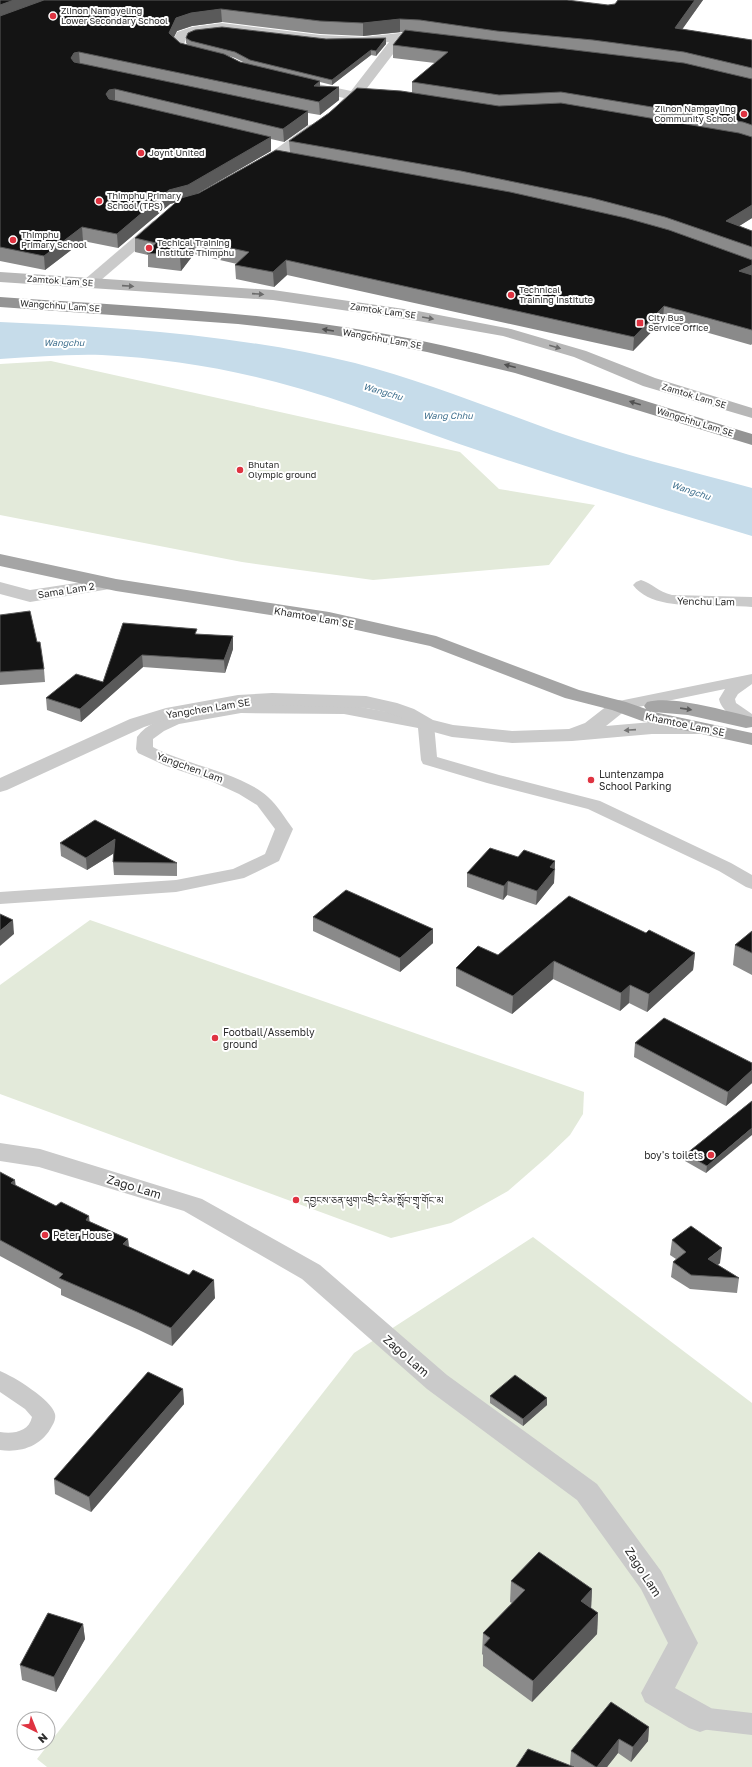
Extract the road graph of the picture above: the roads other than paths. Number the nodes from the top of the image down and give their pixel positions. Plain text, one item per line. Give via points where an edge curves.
1 (400, 37) junction
2 (443, 41) edge
3 (215, 58) edge
4 (293, 82) edge
5 (354, 96) junction
6 (391, 98) edge
7 (336, 112) edge
8 (308, 118) edge
9 (277, 150) junction
10 (294, 161) edge
11 (248, 172) edge
12 (170, 213) edge
13 (0, 277) edge
14 (89, 283) junction
15 (0, 291) edge
16 (0, 302) edge
17 (752, 414) edge
18 (752, 427) edge
19 (752, 440) edge
20 (0, 560) edge
21 (109, 584) junction
22 (641, 585) dead end
23 (0, 588) edge
24 (752, 602) edge
25 (748, 680) edge
26 (619, 706) junction
27 (752, 723) edge
28 (426, 724) junction
29 (697, 728) junction
30 (572, 735) junction
31 (752, 739) edge
32 (0, 786) edge
33 (752, 883) edge
34 (0, 898) edge
35 (0, 1152) edge
36 (0, 1380) edge
37 (0, 1441) edge
38 (700, 1718) joint
39 (752, 1724) edge

1 - 2 street
1 - 3 street via 363,40 320,39 222,27 192,31 182,36 177,45 186,51
1 - 5 street
4 - 5 street
5 - 6 street
5 - 7 street
8 - 9 street via 324,122
9 - 10 street
9 - 11 street
12 - 14 street
13 - 14 main road, Zamtok Lam SE
14 -> 17 main road, Zamtok Lam SE via 273,295 418,316 505,332 580,354 649,382
15 - 18 highway, Wangchhu Lam SE via 223,306 326,318 389,329 506,352
19 -> 16 highway, Wangchhu Lam SE via 495,362 381,338 245,320
20 - 21 main road, Khamtoe Lam SE
21 - 23 street, Sama Lam 2 via 30,596
21 - 26 main road, Khamtoe Lam SE via 330,618 436,642 572,694
22 - 24 lane, Yenchu Lam via 654,594 673,600
25 - 26 lane, Khamtoe Lam SE
25 - 27 lane via 732,691 727,698 728,705
26 -> 27 main road, Khamtoe Lam SE via 661,706
26 - 29 main road, Khamtoe Lam SE via 650,717
26 - 30 street, Yangchen Lam via 592,727
28 - 30 street, Yangchen Lam via 452,731 512,738
28 - 32 street, Yangchen Lam SE via 396,709 366,702 272,699 238,701 166,714 137,723
28 - 33 lane via 429,760 594,806 726,867
28 - 34 lane, Yangchen Lam via 344,709 241,708 175,720 158,727 145,737 144,749 159,758 227,780 260,799 284,829 273,856 238,874 176,886
29 -> 30 street, Yangchen Lam via 637,729
29 - 31 main road, Khamtoe Lam SE
35 - 38 street, Zago Lam via 40,1158 194,1205 311,1272 437,1382 587,1492 651,1580 683,1643 656,1693
36 - 37 lane via 33,1403 44,1415 44,1423 38,1432 28,1438 16,1442
38 - 39 lane

